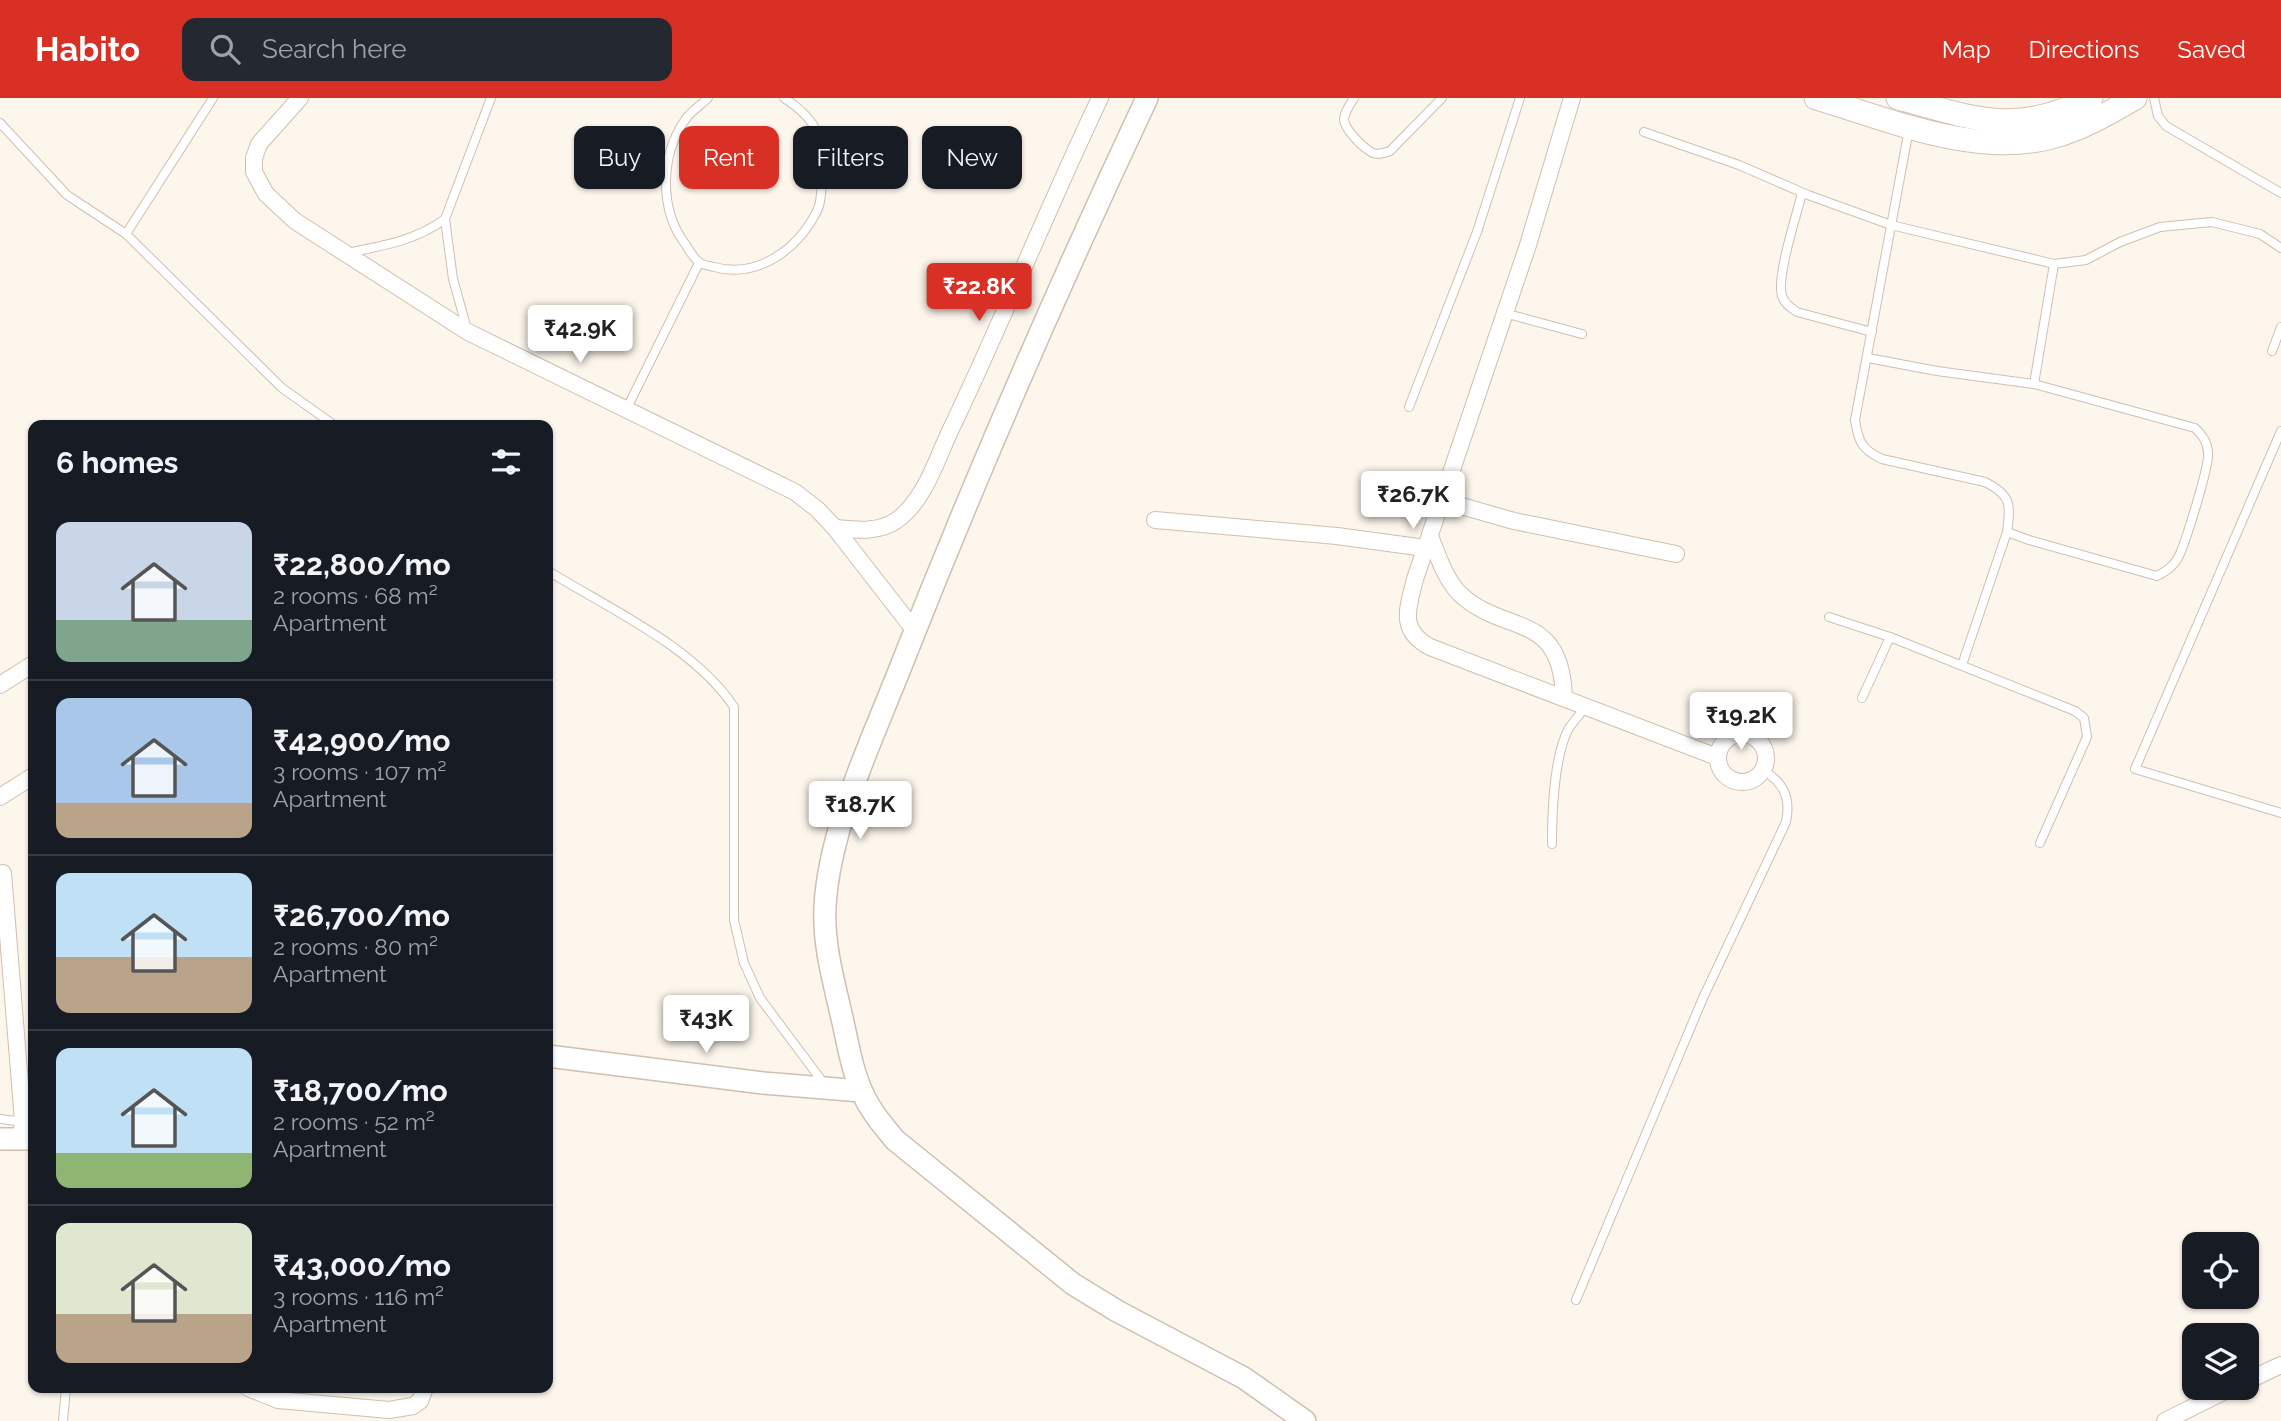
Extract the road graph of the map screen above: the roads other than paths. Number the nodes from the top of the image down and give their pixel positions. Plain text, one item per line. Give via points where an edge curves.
1 (213, 98) edge
2 (300, 98) edge
3 (491, 98) edge
4 (708, 98) edge
5 (784, 98) edge
6 (1100, 98) edge
7 (1147, 98) edge
8 (1354, 98) edge
9 (1442, 98) edge
10 (1520, 98) edge
11 (1572, 98) edge
12 (1816, 98) edge
13 (2091, 98) edge
14 (2135, 98) edge
15 (2154, 98) edge
16 (1907, 100) edge
17 (0, 123) edge
18 (1910, 126) junction
19 (1644, 132) dead end
20 (1802, 193) junction
21 (2281, 193) edge
22 (445, 219) junction
23 (1891, 225) junction
24 (126, 234) junction
25 (2281, 248) edge
26 (345, 253) junction
27 (699, 263) junction
28 (2054, 264) junction
29 (1504, 313) junction
30 (2281, 327) edge
31 (468, 332) junction
32 (1872, 332) junction
33 (1583, 334) dead end
34 (2272, 351) dead end
35 (1868, 358) junction
36 (2034, 384) junction
37 (1409, 407) dead end
38 (627, 408) junction
39 (327, 420) edge
40 (2281, 431) edge
41 (1444, 500) junction
42 (1155, 520) dead end
43 (835, 528) junction
44 (2007, 532) junction
45 (1428, 542) junction
46 (1676, 555) dead end
47 (553, 574) edge
48 (1829, 617) dead end
49 (915, 631) junction
50 (1890, 637) junction
51 (1962, 665) junction
52 (28, 667) edge
53 (0, 685) edge
54 (1564, 697) junction
55 (1862, 698) dead end
56 (1586, 706) junction
57 (1717, 757) junction
58 (1763, 770) junction
59 (28, 779) edge
60 (0, 797) edge
61 (2281, 813) edge
62 (2040, 843) dead end
63 (1552, 844) dead end
64 (4, 873) dead end
65 (553, 1057) edge
66 (26, 1060) edge
67 (828, 1089) junction
68 (861, 1091) junction
69 (0, 1119) edge
70 (22, 1132) edge
71 (1576, 1300) dead end
72 (2281, 1365) edge
73 (2259, 1375) edge
74 (66, 1393) edge
75 (260, 1393) edge
76 (423, 1393) edge
77 (2210, 1400) edge
78 (2183, 1416) edge
79 (63, 1421) edge
80 (1305, 1421) edge
81 (2165, 1421) edge

1 - 24 lane
2 - 26 street via 260,144 254,172 267,194 296,221
3 - 22 lane
4 - 27 lane via 685,119 668,158 666,201 676,233
5 - 27 lane via 805,112 820,138 819,208 799,239 778,258 730,271
6 - 43 street via 914,504 881,528
7 - 49 street
8 - 9 lane via 1344,121 1372,152 1380,154 1390,151
10 - 37 lane via 1477,232
11 - 29 street
12 - 18 main road
13 - 16 main road via 2038,118 2000,122
14 - 18 main road via 2085,126 2017,143 1979,143
15 - 21 lane via 2165,125
16 - 18 lane
17 - 24 lane via 67,195
18 - 23 lane
19 - 20 lane via 1739,164
20 - 23 lane
20 - 32 lane via 1781,294 1797,312
22 - 26 lane via 403,242
22 - 31 lane via 453,279
23 - 28 lane
23 - 32 lane
24 - 39 lane via 282,388
25 - 28 lane via 2260,234 2212,222 2160,227 2086,260
26 - 31 street
27 - 38 lane
28 - 36 lane
29 - 33 lane
29 - 41 street
30 - 34 lane
31 - 38 street
32 - 35 lane
35 - 36 lane
35 - 44 lane via 1855,420 1858,440 1866,452 2000,489 2010,511
36 - 44 lane via 2195,428 2205,438 2209,454 2178,558 2157,576
38 - 43 street via 795,492
40 - 61 lane via 2135,769
41 - 45 street
41 - 46 street via 1514,521
42 - 45 street
43 - 49 street
44 - 51 lane
45 - 54 street via 1460,594 1538,634 1559,659
45 - 54 street via 1408,606 1408,625 1415,639
47 - 67 lane via 689,657 721,687 734,707 734,920 744,964 760,998
48 - 50 lane
49 - 68 street via 848,803 825,907 826,942
50 - 51 lane
50 - 55 lane
51 - 62 lane via 2084,718 2087,737
52 - 53 street
54 - 56 street
56 - 57 street
56 - 63 lane via 1562,747
57 - 58 street via 1722,773 1735,782 1752,780
57 - 58 street via 1728,737 1744,734 1758,740 1766,754
58 - 71 lane via 1782,784 1787,798 1786,822 1703,998
59 - 60 street
64 - 66 street
65 - 67 street
66 - 70 street
67 - 68 street
68 - 80 street via 895,1140 1073,1284 1244,1378
69 - 70 lane
72 - 73 street
74 - 79 lane
75 - 76 street via 278,1400 389,1410 413,1406
77 - 78 street
78 - 81 street

